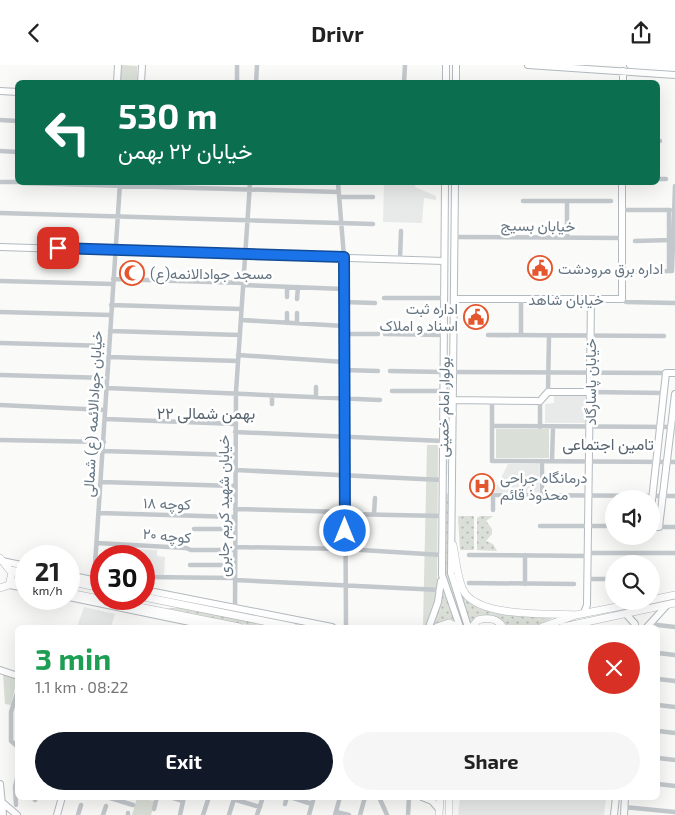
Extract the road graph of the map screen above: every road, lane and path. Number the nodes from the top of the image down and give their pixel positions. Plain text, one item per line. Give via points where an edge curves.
1 (118, 65) edge
2 (142, 65) edge
3 (237, 65) edge
4 (257, 65) edge
5 (405, 65) edge
6 (446, 65) edge
7 (456, 65) edge
8 (528, 65) edge
9 (630, 65) edge
10 (591, 67) edge
11 (675, 68) edge
12 (623, 71) junction
13 (675, 75) edge
14 (117, 80) edge
15 (141, 80) edge
16 (237, 80) edge
17 (256, 80) edge
18 (404, 80) edge
19 (446, 80) edge
20 (456, 80) edge
21 (623, 80) edge
22 (0, 91) edge
23 (15, 92) edge
24 (0, 120) edge
25 (15, 121) edge
26 (0, 151) edge
27 (15, 152) edge
28 (660, 179) edge
29 (666, 179) dead end
30 (0, 182) edge
31 (15, 182) edge
32 (120, 185) edge
33 (146, 185) edge
34 (250, 185) edge
35 (338, 185) edge
36 (445, 185) edge
37 (455, 185) edge
38 (622, 185) edge
39 (675, 186) edge
40 (249, 189) junction
41 (338, 194) junction
42 (373, 197) dead end
43 (523, 201) dead end
44 (567, 201) junction
45 (611, 201) dead end
46 (675, 202) edge
47 (622, 210) junction
48 (672, 210) edge
49 (0, 213) edge
50 (118, 217) junction
51 (247, 220) junction
52 (340, 224) junction
53 (373, 224) dead end
54 (401, 231) dead end
55 (454, 237) junction
56 (567, 238) junction
57 (622, 239) junction
58 (673, 240) edge
59 (635, 241) dead end
60 (0, 247) edge
61 (116, 250) junction
62 (245, 254) junction
63 (344, 257) junction
64 (400, 259) junction
65 (444, 261) junction
66 (672, 271) edge
67 (622, 272) junction
68 (0, 281) edge
69 (113, 282) junction
70 (243, 284) junction
71 (287, 287) junction
72 (298, 287) junction
73 (344, 289) junction
74 (287, 297) dead end
75 (384, 298) dead end
76 (444, 298) junction
77 (297, 299) dead end
78 (454, 299) junction
79 (521, 299) junction
80 (591, 299) junction
81 (622, 299) junction
82 (344, 302) junction
83 (375, 303) dead end
84 (675, 303) edge
85 (111, 305) junction
86 (241, 309) junction
87 (0, 312) edge
88 (287, 313) dead end
89 (297, 313) dead end
90 (111, 315) junction
91 (241, 320) junction
92 (287, 323) junction
93 (297, 323) junction
94 (344, 326) junction
95 (110, 331) junction
96 (344, 334) junction
97 (378, 334) dead end
98 (385, 334) dead end
99 (240, 335) junction
100 (444, 335) junction
101 (488, 335) dead end
102 (521, 335) junction
103 (549, 335) junction
104 (590, 336) junction
105 (664, 336) dead end
106 (0, 343) edge
107 (109, 346) junction
108 (109, 357) junction
109 (238, 358) junction
110 (444, 359) junction
111 (453, 359) junction
112 (344, 362) junction
113 (344, 371) junction
114 (378, 371) dead end
115 (390, 371) dead end
116 (444, 371) junction
117 (453, 372) junction
118 (548, 373) junction
119 (590, 373) junction
120 (666, 373) junction
121 (675, 373) edge
122 (0, 375) edge
123 (107, 378) junction
124 (316, 387) dead end
125 (107, 388) junction
126 (392, 391) dead end
127 (443, 391) junction
128 (548, 391) junction
129 (236, 392) junction
130 (590, 392) junction
131 (664, 393) junction
132 (675, 394) edge
133 (272, 395) junction
134 (316, 397) junction
135 (345, 398) junction
136 (453, 399) junction
137 (380, 400) dead end
138 (492, 400) junction
139 (540, 401) junction
140 (272, 404) dead end
141 (0, 405) edge
142 (443, 409) junction
143 (105, 410) junction
144 (453, 411) junction
145 (105, 419) junction
146 (236, 424) junction
147 (492, 426) junction
148 (540, 427) junction
149 (553, 427) junction
150 (590, 427) junction
151 (660, 427) junction
152 (673, 427) edge
153 (236, 432) junction
154 (345, 438) junction
155 (0, 440) edge
156 (443, 441) junction
157 (104, 442) junction
158 (103, 451) junction
159 (236, 455) junction
160 (542, 461) junction
161 (552, 461) junction
162 (589, 461) junction
163 (656, 462) junction
164 (671, 462) edge
165 (236, 470) junction
166 (345, 477) junction
167 (453, 480) junction
168 (442, 481) junction
169 (101, 482) junction
170 (236, 486) junction
171 (654, 490) edge
172 (542, 495) junction
173 (589, 495) junction
174 (605, 495) edge
175 (660, 496) edge
176 (664, 496) junction
177 (675, 496) edge
178 (375, 498) dead end
179 (235, 509) junction
180 (493, 510) dead end
181 (99, 513) junction
182 (345, 513) junction
183 (374, 514) junction
184 (442, 516) junction
185 (235, 517) junction
186 (660, 521) edge
187 (540, 525) dead end
188 (589, 526) junction
189 (605, 526) edge
190 (660, 527) edge
191 (675, 527) edge
192 (194, 529) dead end
193 (235, 529) junction
194 (97, 543) joint
195 (452, 545) junction
196 (235, 549) junction
197 (345, 549) junction
198 (675, 553) edge
199 (588, 554) junction
200 (442, 555) junction
201 (469, 555) dead end
202 (525, 555) junction
203 (1, 560) edge
204 (15, 563) edge
205 (190, 565) dead end
206 (235, 565) junction
207 (10, 570) junction
208 (15, 571) edge
209 (442, 575) junction
210 (155, 577) edge
211 (235, 579) junction
212 (588, 579) junction
213 (605, 579) edge
214 (10, 583) junction
215 (15, 583) edge
216 (469, 583) dead end
217 (525, 584) junction
218 (574, 584) dead end
219 (15, 585) edge
220 (346, 587) junction
221 (0, 588) edge
222 (440, 590) junction
223 (155, 592) edge
224 (675, 595) edge
225 (660, 599) edge
226 (80, 600) edge
227 (157, 600) joint
228 (209, 603) junction
229 (671, 604) edge
230 (194, 607) junction
231 (235, 609) junction
232 (605, 609) edge
233 (155, 610) joint
234 (257, 613) junction
235 (584, 613) junction
236 (626, 614) junction
237 (576, 615) junction
238 (264, 622) junction
239 (188, 625) edge
240 (229, 625) edge
241 (281, 625) edge
242 (321, 625) edge
243 (346, 625) edge
244 (430, 625) edge
245 (458, 625) edge
246 (467, 625) edge
247 (474, 625) edge
248 (501, 625) edge
249 (548, 625) edge
250 (574, 625) edge
251 (635, 625) edge
252 (649, 625) edge
253 (660, 626) edge
254 (675, 627) edge
255 (660, 653) edge
256 (675, 655) edge
257 (0, 670) edge
258 (15, 675) edge
259 (660, 679) edge
260 (675, 681) edge
261 (15, 699) edge
262 (660, 705) edge
263 (675, 707) edge
264 (660, 731) edge
265 (675, 733) edge
266 (15, 744) edge
267 (660, 758) edge
268 (675, 760) edge
269 (0, 784) edge
270 (660, 784) edge
271 (675, 786) edge
272 (16, 800) edge
273 (61, 800) edge
274 (117, 800) edge
275 (156, 800) edge
276 (184, 800) edge
277 (208, 800) edge
278 (234, 800) edge
279 (237, 800) edge
280 (262, 800) edge
281 (287, 800) edge
282 (298, 800) edge
283 (313, 800) edge
284 (339, 800) edge
285 (364, 800) edge
286 (380, 800) edge
287 (408, 800) edge
288 (430, 800) edge
289 (449, 800) edge
290 (616, 800) edge
291 (625, 800) edge
292 (2, 802) junction
293 (285, 804) dead end
294 (312, 804) junction
295 (16, 805) dead end
296 (81, 805) dead end
297 (133, 805) dead end
298 (106, 806) dead end
299 (260, 807) junction
300 (624, 807) junction
301 (154, 809) dead end
302 (440, 812) edge
303 (335, 813) edge
304 (675, 813) edge
305 (3, 815) edge
306 (17, 815) edge
307 (57, 815) edge
308 (78, 815) edge
309 (103, 815) edge
310 (180, 815) edge
311 (203, 815) edge
312 (229, 815) edge
313 (257, 815) edge
314 (309, 815) edge
315 (349, 815) edge
316 (360, 815) edge
317 (387, 815) edge
318 (408, 815) edge
319 (448, 815) edge
320 (614, 815) edge
321 (624, 815) edge

1 - 14 street
2 - 15 street
3 - 16 street
4 - 17 street
5 - 18 street
6 - 19 street
7 - 20 street
8 - 10 street
9 - 11 street
10 - 12 street
12 - 13 street
12 - 21 street
22 - 23 street
24 - 25 street
26 - 27 street
28 - 29 street
30 - 31 street
32 - 50 street, خیابان جوادالائمه (ع) شمالی
33 - 40 street
34 - 40 street, خیابان شهید کریم جابری
35 - 41 street
36 - 65 street, بولوار امام خمینی
37 - 55 street, بولوار امام خمینی
38 - 47 street, خیابان شاهد
39 - 46 street
40 - 41 street
40 - 51 street, خیابان شهید کریم جابری
41 - 42 street
41 - 52 street
43 - 44 street
44 - 45 street
44 - 56 street
46 - 48 street
47 - 48 street
47 - 57 street, خیابان شاهد
48 - 58 street
49 - 50 street
50 - 51 street
50 - 61 street, خیابان جوادالائمه (ع) شمالی
51 - 52 street
51 - 62 street, خیابان شهید کریم جابری
52 - 53 street
52 - 63 street
54 - 64 street
55 - 56 street, خیابان بسیج
55 - 78 street, بولوار امام خمینی
56 - 57 street, خیابان بسیج
57 - 67 street, خیابان شاهد
58 - 59 street
58 - 66 street
60 - 61 street
61 - 62 street
61 - 69 street, خیابان جوادالائمه (ع) شمالی
62 - 63 street
62 - 70 street, خیابان شهید کریم جابری
63 - 64 street
63 - 73 street
64 - 65 street
65 - 76 street, بولوار امام خمینی
66 - 67 street
67 - 81 street, خیابان شاهد
68 - 69 street
69 - 70 street
69 - 85 street, خیابان جوادالائمه (ع) شمالی
70 - 71 street
70 - 86 street, خیابان شهید کریم جابری
71 - 72 street
71 - 74 street
72 - 73 street
72 - 77 street
73 - 82 street
75 - 76 street
76 - 100 street, بولوار امام خمینی
78 - 79 street, خیابان شاهد
78 - 111 street, بولوار امام خمینی
79 - 80 street, خیابان شاهد
79 - 102 street
80 - 81 street, خیابان شاهد
80 - 104 street, خیابان پاسارگاد
81 - 84 street via 626,302
82 - 83 street
82 - 94 street
85 - 86 street
85 - 90 street, خیابان جوادالائمه (ع) شمالی
86 - 91 street, خیابان شهید کریم جابری
87 - 90 street
88 - 92 street
89 - 93 street
90 - 95 street, خیابان جوادالائمه (ع) شمالی
91 - 92 street
91 - 99 street, خیابان شهید کریم جابری
92 - 93 street
93 - 94 street
94 - 96 street
95 - 99 street
95 - 107 street, خیابان جوادالائمه (ع) شمالی
96 - 97 street
96 - 112 street
98 - 100 street
99 - 109 street, خیابان شهید کریم جابری
100 - 110 street, بولوار امام خمینی
101 - 102 street
102 - 103 street
103 - 104 street
103 - 118 street
104 - 105 street
104 - 119 street, خیابان پاسارگاد
106 - 107 street
107 - 108 street, خیابان جوادالائمه (ع) شمالی
108 - 109 street
108 - 123 street, خیابان جوادالائمه (ع) شمالی
109 - 112 street
109 - 129 street, خیابان شهید کریم جابری
110 - 111 street
110 - 116 street, بولوار امام خمینی
111 - 117 street, بولوار امام خمینی
112 - 113 street
113 - 114 street
113 - 135 street
115 - 116 street
116 - 127 street, بولوار امام خمینی
117 - 118 street
117 - 136 street, بولوار امام خمینی
118 - 119 street
118 - 128 street
119 - 120 street
119 - 130 street, خیابان پاسارگاد
120 - 121 street
120 - 131 street
122 - 123 street
123 - 125 street, خیابان جوادالائمه (ع) شمالی
124 - 134 street
125 - 129 street
125 - 143 street, خیابان جوادالائمه (ع) شمالی
126 - 127 street
127 - 142 street, بولوار امام خمینی
128 - 130 street
128 - 139 street
129 - 133 street
129 - 146 street, خیابان شهید کریم جابری
130 - 131 street
130 - 150 street, خیابان پاسارگاد
131 - 151 street
132 - 152 street
133 - 134 street
133 - 140 street
134 - 135 street
135 - 137 street
135 - 154 street
136 - 138 street
136 - 144 street, بولوار امام خمینی
138 - 139 street
138 - 147 street
139 - 148 street
141 - 143 street
142 - 144 street via 448,407
142 - 156 street, بولوار امام خمینی
143 - 145 street, خیابان جوادالائمه (ع) شمالی
144 - 167 street, بولوار امام خمینی
145 - 146 street
145 - 157 street, خیابان جوادالائمه (ع) شمالی
146 - 153 street, خیابان شهید کریم جابری
147 - 148 street
147 - 160 street via 492,461
148 - 149 street
149 - 150 street
149 - 161 street
150 - 151 street
150 - 162 street, خیابان پاسارگاد
151 - 152 street
151 - 163 street
152 - 164 street
153 - 154 street
153 - 159 street, خیابان شهید کریم جابری
154 - 156 street
154 - 166 street
155 - 157 street
156 - 168 street, بولوار امام خمینی
157 - 158 street, خیابان جوادالائمه (ع) شمالی
158 - 159 street
158 - 169 street, خیابان جوادالائمه (ع) شمالی
159 - 165 street, خیابان شهید کریم جابری
160 - 161 street
160 - 172 street
161 - 162 street
162 - 163 street
162 - 173 street, خیابان پاسارگاد
163 - 164 street
163 - 171 street
164 - 176 street
165 - 166 street
165 - 170 street, خیابان شهید کریم جابری
166 - 168 street
166 - 182 street
167 - 168 street
167 - 195 street, بولوار امام خمینی
168 - 184 street, بولوار امام خمینی
169 - 170 street
169 - 181 street, خیابان جوادالائمه (ع) شمالی
170 - 179 street, خیابان شهید کریم جابری
172 - 173 street
172 - 180 street via 493,495
173 - 174 street
173 - 188 street, خیابان پاسارگاد
175 - 176 street
176 - 177 street
176 - 186 street
178 - 183 street
179 - 182 street
179 - 185 street, خیابان شهید کریم جابری
181 - 185 street, کوچه ۱۸
181 - 194 street, خیابان جوادالائمه (ع) شمالی
182 - 183 street
182 - 197 street
183 - 184 street
184 - 200 street, بولوار امام خمینی
185 - 193 street, خیابان شهید کریم جابری
187 - 188 street
188 - 189 street
188 - 199 street, خیابان پاسارگاد
190 - 191 street
192 - 193 street
193 - 196 street, خیابان شهید کریم جابری
194 - 196 street, کوچه ۲۰ via 186,548 191,551
195 - 237 main road via 463,590 476,603 493,609
195 - 246 street, بولوار امام خمینی via 451,573
196 - 197 street, کوچه ۲۰
196 - 206 street, خیابان شهید کریم جابری
197 - 200 street, کوچه ۲۰
197 - 220 street
198 - 199 street
199 - 202 street
199 - 212 street, خیابان پاسارگاد
200 - 209 street, بولوار امام خمینی
201 - 202 street
202 - 217 street
203 - 204 street
203 - 207 main road
205 - 206 street
206 - 211 street, خیابان شهید کریم جابری
207 - 208 main road
207 - 214 main road
209 - 222 street
209 - 245 street, بولوار امام خمینی
210 - 211 street
211 - 220 street
211 - 231 street, خیابان شهید کریم جابری
212 - 213 street
212 - 235 street, خیابان پاسارگاد via 588,605
214 - 215 main road
214 - 219 street
214 - 221 main road
216 - 217 street
217 - 218 street
220 - 222 street
220 - 243 street
222 - 244 street
223 - 228 street
224 - 225 main road
226 - 239 street
227 - 230 main road
227 - 233 main road
228 - 230 street
228 - 231 street
229 - 236 main road
229 - 252 street
230 - 238 main road
231 - 234 street
232 - 235 main road
233 - 240 main road
234 - 238 street
234 - 242 street
235 - 237 main road
236 - 250 main road
236 - 251 street
237 - 249 main road
238 - 241 main road
247 - 248 main road via 485,618 496,620
253 - 254 street
255 - 256 street
257 - 258 street
259 - 260 street
261 - 266 street via 11,712 11,741
262 - 263 street
264 - 265 street
267 - 268 street
269 - 292 street
270 - 271 street
272 - 295 street
273 - 307 street
274 - 297 street
275 - 301 street
276 - 310 street
277 - 311 street
278 - 312 street
279 - 299 street
280 - 299 street
281 - 293 street
282 - 294 street
283 - 294 street
284 - 303 street
285 - 316 street
286 - 317 street
287 - 318 street
288 - 302 street
289 - 319 main road
290 - 320 street
291 - 300 street
292 - 305 street
292 - 306 street
294 - 314 street
296 - 308 street
298 - 309 street
299 - 313 street
300 - 304 street
300 - 321 street
303 - 315 street

